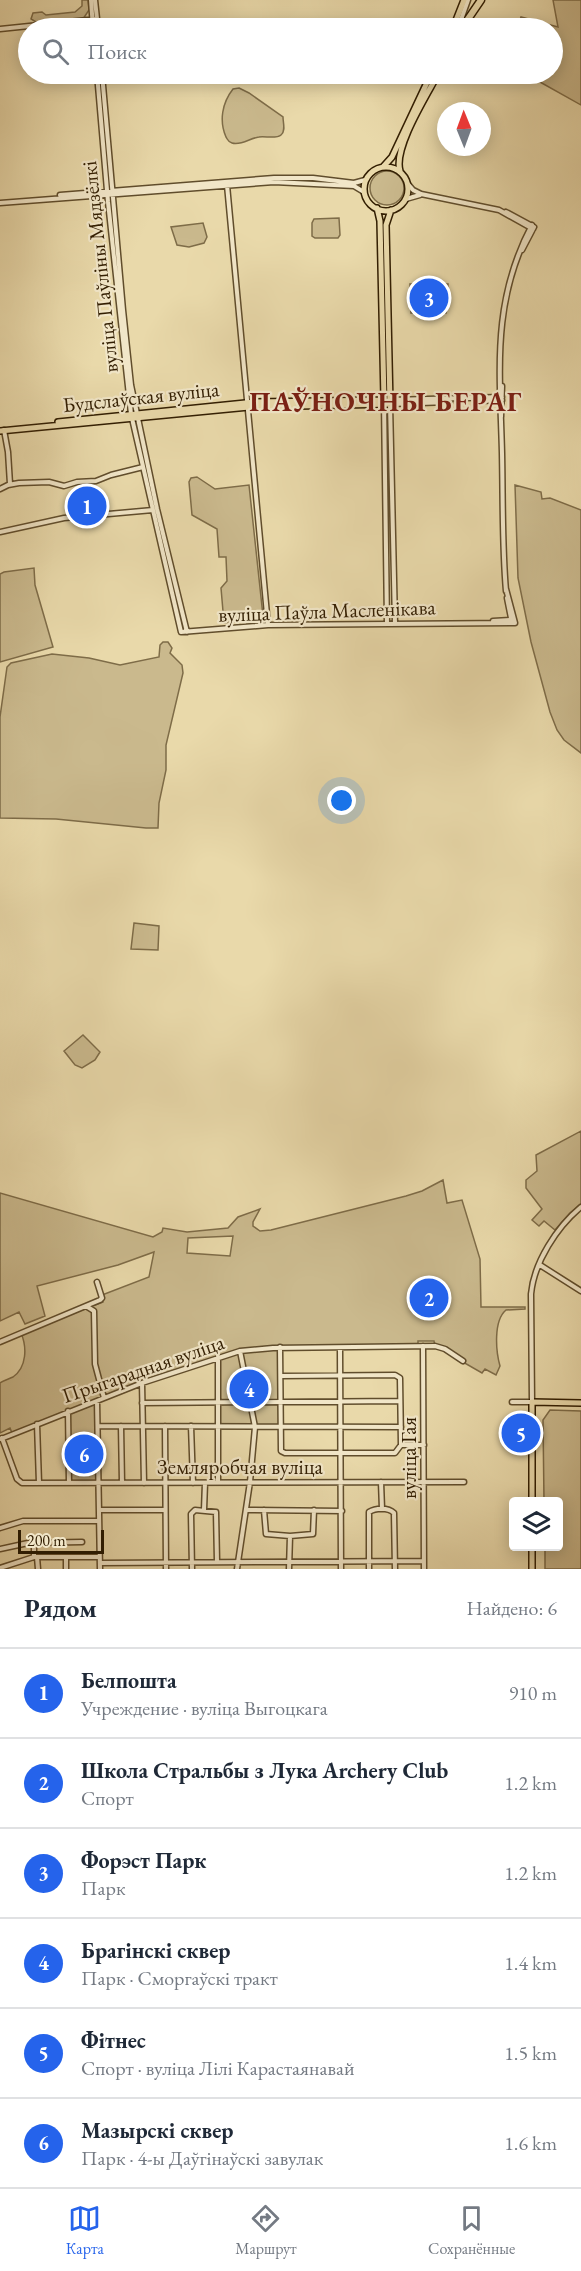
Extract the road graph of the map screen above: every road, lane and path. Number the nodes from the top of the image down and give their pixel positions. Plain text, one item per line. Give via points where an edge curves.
1 (93, 0) edge
2 (466, 0) edge
3 (481, 0) edge
4 (94, 18) edge
5 (458, 18) edge
6 (461, 18) edge
7 (469, 18) edge
8 (18, 27) edge
9 (0, 28) edge
10 (98, 84) edge
11 (103, 84) edge
12 (426, 84) edge
13 (432, 84) edge
14 (383, 167) junction
15 (401, 173) junction
16 (365, 180) junction
17 (408, 184) junction
18 (213, 185) junction
19 (227, 185) junction
20 (364, 192) junction
21 (110, 193) junction
22 (421, 194) junction
23 (60, 195) dead end
24 (406, 199) junction
25 (0, 203) edge
26 (377, 208) junction
27 (391, 210) junction
28 (501, 399) junction
29 (387, 402) junction
30 (249, 404) junction
31 (134, 415) junction
32 (1, 430) edge
33 (143, 467) junction
34 (10, 484) junction
35 (0, 489) edge
36 (155, 509) junction
37 (0, 532) edge
38 (387, 623) junction
39 (395, 623) junction
40 (268, 626) junction
41 (184, 632) joint
42 (581, 1207) edge
43 (540, 1265) junction
44 (97, 1282) dead end
45 (581, 1291) edge
46 (84, 1306) junction
47 (0, 1342) edge
48 (423, 1346) junction
49 (280, 1347) junction
50 (340, 1348) junction
51 (240, 1351) junction
52 (218, 1357) junction
53 (463, 1361) dead end
54 (340, 1375) junction
55 (280, 1376) junction
56 (142, 1383) junction
57 (104, 1398) junction
58 (97, 1401) junction
59 (399, 1401) junction
60 (142, 1402) junction
61 (218, 1402) junction
62 (281, 1402) junction
63 (340, 1402) junction
64 (512, 1402) dead end
65 (532, 1402) junction
66 (251, 1403) junction
67 (581, 1403) edge
68 (68, 1411) junction
69 (38, 1424) junction
70 (98, 1426) junction
71 (121, 1426) junction
72 (143, 1426) junction
73 (165, 1426) junction
74 (191, 1426) junction
75 (217, 1427) junction
76 (255, 1427) junction
77 (280, 1427) junction
78 (340, 1427) junction
79 (400, 1427) junction
80 (1, 1439) edge
81 (401, 1445) junction
82 (424, 1445) junction
83 (341, 1454) junction
84 (218, 1482) junction
85 (250, 1482) junction
86 (341, 1482) junction
87 (381, 1482) junction
88 (424, 1482) junction
89 (464, 1482) dead end
90 (39, 1483) junction
91 (69, 1483) junction
92 (99, 1483) junction
93 (122, 1483) junction
94 (144, 1483) junction
95 (165, 1483) junction
96 (192, 1483) junction
97 (205, 1483) junction
98 (532, 1497) edge
99 (382, 1509) junction
100 (99, 1510) junction
101 (165, 1510) junction
102 (204, 1510) junction
103 (246, 1510) junction
104 (264, 1510) junction
105 (314, 1510) junction
106 (342, 1510) junction
107 (99, 1521) junction
108 (0, 1528) edge
109 (290, 1536) junction
110 (82, 1542) dead end
111 (33, 1543) junction
112 (0, 1549) edge
113 (532, 1551) edge
114 (35, 1557) junction
115 (66, 1558) junction
116 (99, 1560) junction
117 (369, 1560) junction
118 (217, 1561) junction
119 (341, 1561) junction
120 (395, 1561) junction
121 (424, 1561) junction
122 (166, 1562) junction
123 (192, 1562) junction
124 (238, 1562) junction
125 (289, 1562) junction
126 (0, 1568) edge
127 (38, 1569) edge
128 (66, 1569) edge
129 (100, 1569) edge
130 (166, 1569) edge
131 (192, 1569) edge
132 (237, 1569) edge
133 (289, 1569) edge
134 (341, 1569) edge
135 (369, 1569) edge
136 (395, 1569) edge
137 (424, 1569) edge
138 (532, 1569) edge

1 - 4 street
2 - 5 main road
2 - 6 street
3 - 7 highway
8 - 9 street
10 - 21 street, вуліца Паўліны Мядзёлкі
11 - 21 street, вуліца Паўліны Мядзёлкі
12 - 14 main road
13 - 15 main road via 400,153
14 - 15 main road
14 - 16 main road
15 - 17 main road
16 - 18 street via 354,183 283,178
16 - 20 main road
17 - 22 street
17 - 24 main road
18 - 19 street
18 - 21 street
19 - 20 street via 313,182 354,186
19 - 30 street
20 - 26 main road
21 - 23 street
21 - 25 street
21 - 31 street, вуліца Паўліны Мядзёлкі
22 - 24 street
22 - 28 street via 509,213 532,228 508,282 502,312
24 - 27 main road
26 - 27 main road
26 - 29 main road
27 - 29 main road via 386,225
28 - 29 street, Будслаўская вуліца
28 - 39 street, вуліца Паўла Масленікава via 506,589 513,621
29 - 30 main road, Будслаўская вуліца
29 - 38 street
29 - 39 street
30 - 31 main road, Будслаўская вуліца
30 - 40 street
31 - 32 main road, Будслаўская вуліца
31 - 33 street, вуліца Паўліны Мядзёлкі
31 - 36 street, вуліца Паўліны Мядзёлкі
32 - 34 street via 8,452
33 - 34 street via 64,486 49,482
33 - 36 street, вуліца Паўліны Мядзёлкі
34 - 35 street
36 - 37 street via 64,518
36 - 41 street, вуліца Паўліны Мядзёлкі
38 - 39 street, вуліца Паўла Масленікава
38 - 40 street, вуліца Паўла Масленікава
40 - 41 street, вуліца Паўла Масленікава
42 - 43 street via 562,1224
43 - 45 street
43 - 65 street via 531,1294
44 - 46 street via 102,1298
46 - 47 street
46 - 57 street via 94,1311 95,1364
48 - 50 street, Прыгарадная вуліца
48 - 53 street, Прыгарадная вуліца via 445,1349
48 - 82 street, вуліца Гая
49 - 50 street, Прыгарадная вуліца
49 - 51 street, Прыгарадная вуліца
49 - 55 street
50 - 54 street
51 - 52 street, Прыгарадная вуліца
51 - 66 street
52 - 56 street, Прыгарадная вуліца
52 - 61 street
54 - 55 street
54 - 59 street via 396,1375 400,1377
54 - 63 street
55 - 62 street
56 - 57 street, Прыгарадная вуліца
56 - 60 street
57 - 58 street, Прыгарадная вуліца
58 - 68 street, Прыгарадная вуліца
58 - 70 street
59 - 63 street
59 - 79 street
60 - 61 street
60 - 72 street
61 - 66 street
61 - 75 street
62 - 63 street
62 - 66 street
62 - 77 street
63 - 78 street
64 - 65 street
65 - 67 main road
65 - 98 main road
66 - 76 street
68 - 69 street, Прыгарадная вуліца
68 - 91 street
69 - 80 street, Прыгарадная вуліца
69 - 90 street
70 - 71 street
70 - 92 street
71 - 72 street
71 - 93 street
72 - 73 street
72 - 94 street
73 - 74 street
73 - 95 street
74 - 75 street
74 - 96 street
75 - 76 street
75 - 84 street
76 - 77 street
76 - 85 street
77 - 78 street
77 - 83 street via 281,1451 285,1453
78 - 79 street
78 - 83 street
79 - 81 street
80 - 90 street, Земляробчая вуліца via 17,1479 22,1483
81 - 82 street
81 - 83 street via 395,1453
82 - 88 street, вуліца Гая
83 - 86 street
84 - 85 street, Земляробчая вуліца
84 - 97 street, Земляробчая вуліца
85 - 86 street, Земляробчая вуліца
85 - 103 street
86 - 87 street, Земляробчая вуліца
86 - 106 street
87 - 88 street, Земляробчая вуліца
87 - 99 street
88 - 89 street, Земляробчая вуліца
88 - 121 street, вуліца Гая
90 - 91 street, Земляробчая вуліца
91 - 92 street, Земляробчая вуліца
92 - 93 street, Земляробчая вуліца
92 - 100 street
93 - 94 street, Земляробчая вуліца
94 - 95 street, Земляробчая вуліца
95 - 96 street, Земляробчая вуліца
95 - 101 street
96 - 97 street, Земляробчая вуліца
97 - 102 street
99 - 117 street via 369,1512
99 - 120 street via 394,1513
100 - 101 street
100 - 107 street
101 - 122 street
102 - 118 street via 216,1512
102 - 123 street via 191,1514
103 - 104 street
103 - 124 street
104 - 105 street
104 - 109 street via 266,1534
105 - 106 street
105 - 109 street via 312,1534
106 - 119 street
107 - 108 street via 23,1521
107 - 116 street
109 - 125 street
110 - 111 street
111 - 112 street
111 - 114 street
113 - 138 main road
114 - 115 street
114 - 126 street
114 - 127 street
115 - 116 street
115 - 128 street
116 - 122 street
116 - 129 street
117 - 119 street
117 - 120 street
117 - 135 street
118 - 123 street
118 - 124 street
119 - 125 street
119 - 134 street
120 - 121 street
120 - 136 street
121 - 137 street, вуліца Гая
122 - 123 street
122 - 130 street
123 - 131 street
124 - 125 street
124 - 132 street
125 - 133 street

